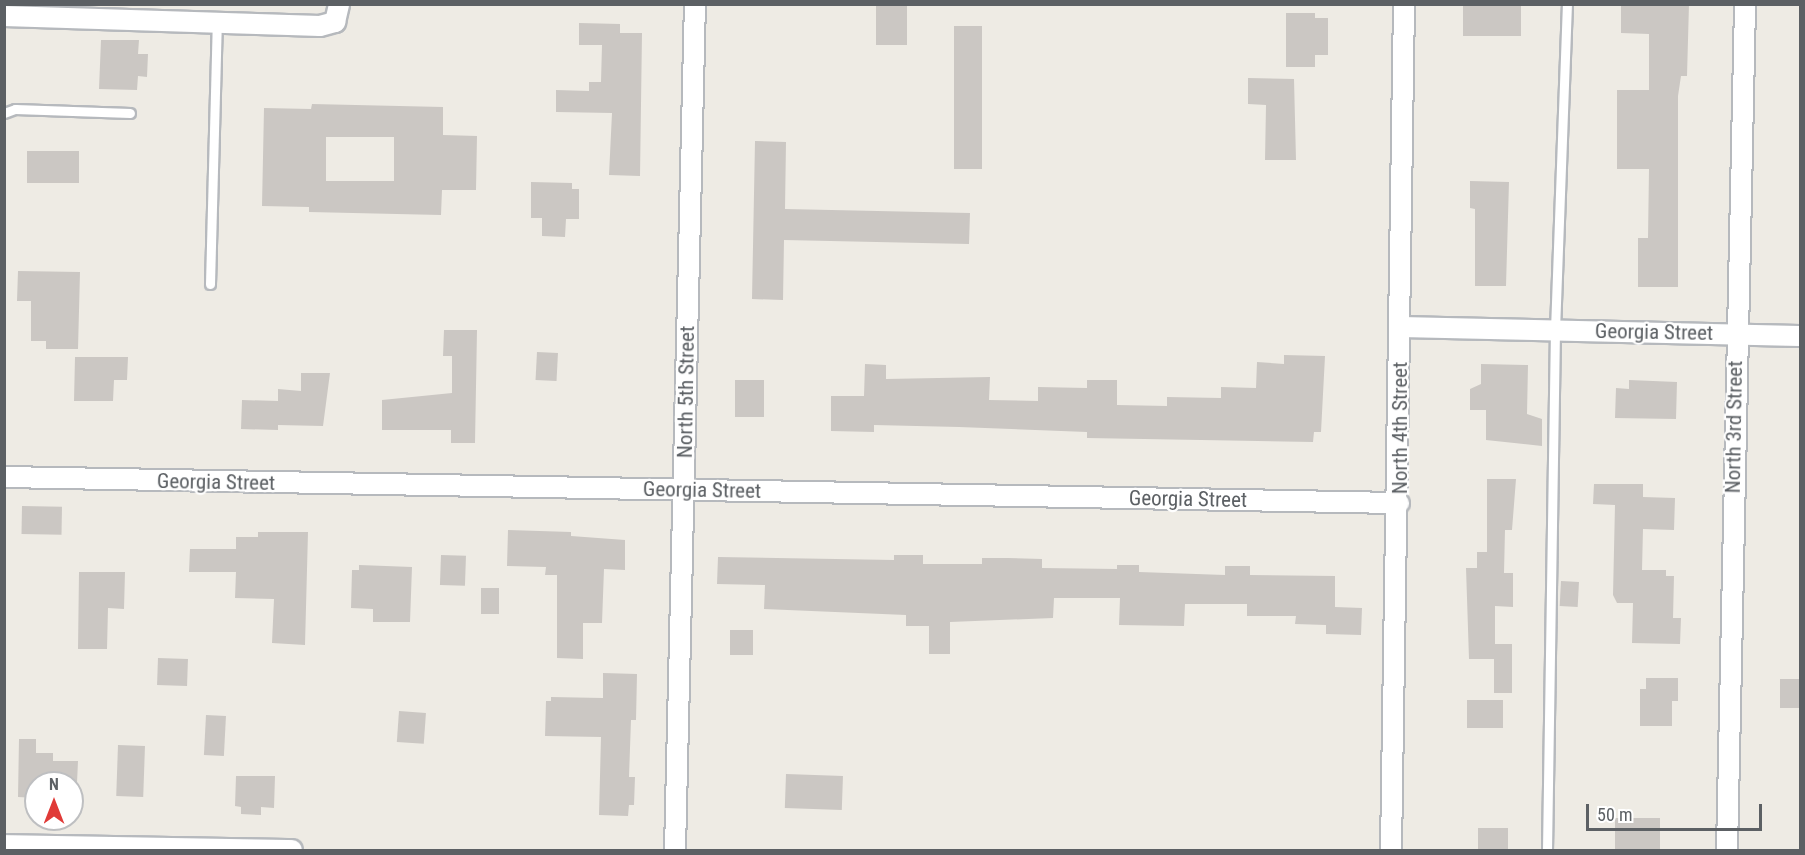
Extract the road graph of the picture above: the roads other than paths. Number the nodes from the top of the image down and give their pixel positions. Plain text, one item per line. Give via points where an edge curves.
1 (339, 4) edge
2 (695, 4) edge
3 (1404, 4) edge
4 (1567, 4) edge
5 (1745, 4) edge
6 (4, 16) edge
7 (217, 23) junction
8 (4, 113) edge
9 (130, 113) dead end
10 (210, 284) dead end
11 (1400, 327) junction
12 (1555, 330) junction
13 (1735, 333) junction
14 (1800, 336) edge
15 (4, 477) edge
16 (684, 489) junction
17 (1399, 503) junction
18 (4, 844) edge
19 (292, 850) edge
20 (675, 850) edge
21 (1391, 850) edge
22 (1547, 850) edge
23 (1727, 850) edge

1 - 7 street via 335,22 328,25
2 - 16 street, North 5th Street
3 - 11 street, North 4th Street
4 - 12 lane
5 - 13 street, North 3rd Street
6 - 7 street
7 - 10 lane
8 - 9 lane via 15,109
11 - 12 street, Georgia Street
11 - 17 street, North 4th Street
12 - 13 street, Georgia Street
12 - 22 lane
13 - 14 street, Georgia Street
13 - 23 street, North 3rd Street
15 - 16 street, Georgia Street
16 - 17 street, Georgia Street
16 - 20 street, North 5th Street
17 - 21 street, North 4th Street
18 - 19 street

